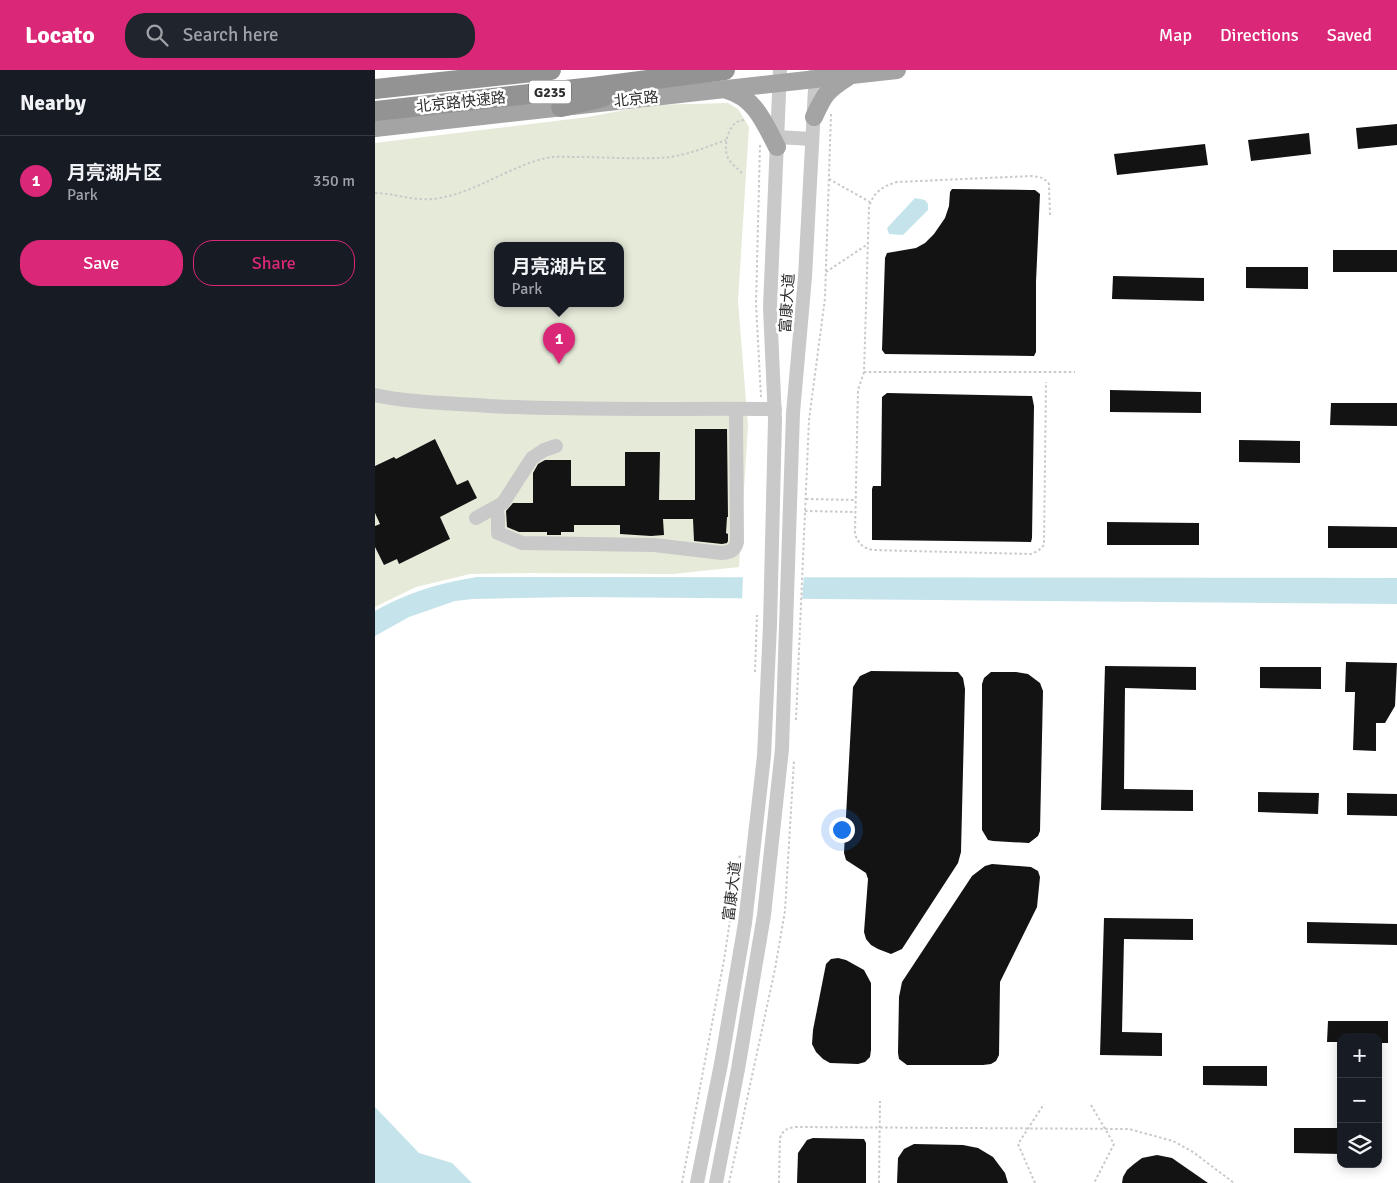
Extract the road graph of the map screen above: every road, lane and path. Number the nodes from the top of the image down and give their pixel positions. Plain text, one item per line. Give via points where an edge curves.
1 (551, 70) edge
2 (897, 70) edge
3 (705, 72) junction
4 (816, 74) edge
5 (851, 75) junction
6 (779, 76) edge
7 (725, 80) edge
8 (375, 89) edge
9 (561, 107) junction
10 (831, 110) dead end
11 (375, 111) edge
12 (759, 115) junction
13 (813, 117) junction
14 (375, 128) edge
15 (812, 139) junction
16 (726, 140) junction
17 (777, 142) junction
18 (741, 173) dead end
19 (829, 179) junction
20 (375, 193) edge
21 (870, 202) junction
22 (1050, 215) dead end
23 (868, 244) junction
24 (826, 272) junction
25 (864, 372) junction
26 (1075, 372) dead end
27 (1046, 382) dead end
28 (375, 395) edge
29 (736, 409) junction
30 (775, 409) junction
31 (556, 446) dead end
32 (806, 499) junction
33 (855, 500) junction
34 (496, 508) junction
35 (805, 511) junction
36 (855, 512) junction
37 (476, 518) dead end
38 (801, 611) dead end
39 (757, 612) dead end
40 (755, 677) dead end
41 (740, 850) dead end
42 (880, 1101) dead end
43 (1044, 1104) dead end
44 (1091, 1106) dead end
45 (880, 1128) junction
46 (1028, 1128) junction
47 (1104, 1128) junction
48 (682, 1183) edge
49 (697, 1183) edge
50 (716, 1183) edge
51 (779, 1183) edge
52 (879, 1183) edge
53 (1035, 1183) edge
54 (1093, 1183) edge
55 (1234, 1183) edge

1 - 8 highway, 北京路快速路
2 - 5 main road, 北京路
3 - 7 highway, 北京路快速路 / G235
3 - 9 highway
3 - 11 highway, 北京路快速路 / G235 via 593,88
4 - 5 main road, 北京路
4 - 6 main road, 北京路
4 - 13 street, 富康大道
5 - 13 main road via 829,89
6 - 7 main road, 北京路
6 - 17 street, 富康大道
7 - 9 main road, 北京路
7 - 12 main road via 749,101
9 - 14 main road, 北京路
10 - 19 path
12 - 16 path via 736,122
12 - 17 main road
13 - 15 street, 富康大道
15 - 17 street
15 - 50 street, 富康大道 via 803,310 793,413 782,749 765,915
16 - 18 path via 727,158
16 - 20 path via 687,154 658,158 547,158 478,186 431,199
17 - 30 street, 富康大道 via 770,307
19 - 21 path
19 - 24 path
21 - 22 path via 879,189 897,182 1031,176 1040,177 1049,184
21 - 23 path
23 - 24 path
23 - 25 path
24 - 32 path via 809,420
25 - 26 path
25 - 33 path via 858,390
27 - 36 path via 1043,545 1038,551 1031,554 866,549 857,541
28 - 29 street via 436,403 528,408
29 - 30 street
29 - 34 street via 737,542 730,552 654,545 522,543 498,533
30 - 49 street, 富康大道 via 764,756 745,923
31 - 34 street via 532,458 508,496
32 - 33 path
32 - 35 path
33 - 36 path
34 - 37 street
35 - 36 path
35 - 38 path
39 - 40 path
41 - 48 path via 724,960
42 - 45 path
43 - 46 path
44 - 47 path
45 - 46 path
45 - 51 path via 788,1128 780,1138
45 - 52 path
46 - 47 path
46 - 53 path via 1018,1144
47 - 54 path via 1113,1144
47 - 55 path via 1129,1129 1173,1141

